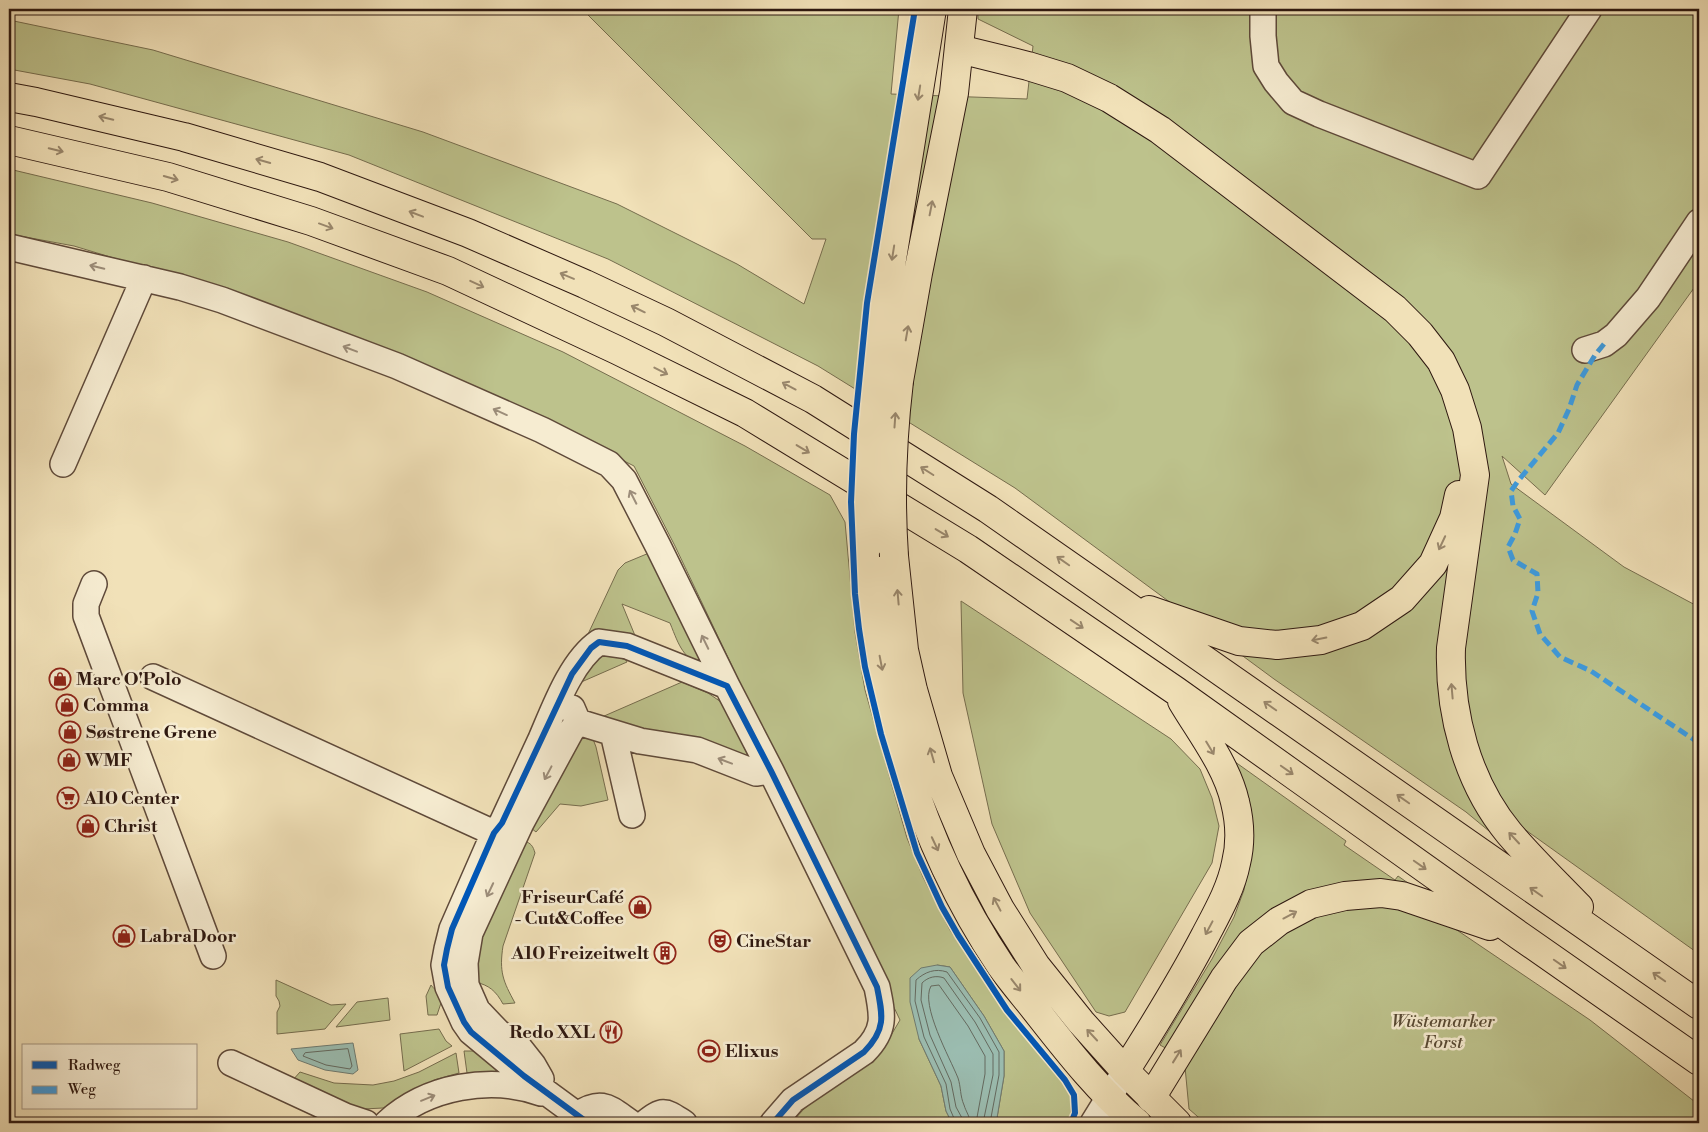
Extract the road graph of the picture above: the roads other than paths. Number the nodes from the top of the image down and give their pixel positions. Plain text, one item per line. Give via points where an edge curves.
1 (932, 9) edge
2 (963, 9) edge
3 (1263, 9) edge
4 (1589, 9) edge
5 (927, 45) junction
6 (959, 50) junction
7 (9, 97) edge
8 (9, 140) edge
9 (1699, 222) edge
10 (9, 247) edge
11 (144, 278) junction
12 (1585, 350) dead end
13 (886, 380) junction
14 (1467, 428) junction
15 (62, 464) dead end
16 (94, 584) dead end
17 (1117, 599) junction
18 (572, 674) junction
19 (153, 677) dead end
20 (727, 686) junction
21 (1176, 691) junction
22 (578, 722) junction
23 (613, 733) junction
24 (771, 771) junction
25 (632, 815) dead end
26 (494, 832) junction
27 (502, 863) junction
28 (1520, 936) junction
29 (1620, 950) junction
30 (214, 956) dead end
31 (1699, 1005) edge
32 (1699, 1061) edge
33 (231, 1063) dead end
34 (1125, 1071) junction
35 (551, 1096) junction
36 (1108, 1097) junction
37 (1151, 1098) junction
38 (582, 1119) edge
39 (1134, 1122) edge
40 (366, 1123) edge
41 (387, 1123) edge
42 (631, 1123) edge
43 (645, 1123) edge
44 (684, 1123) edge
45 (773, 1123) edge
46 (1092, 1123) edge
47 (1177, 1123) edge

1 - 5 main road
2 - 6 main road
3 - 4 street via 1266,66 1293,102 1478,176
5 - 6 main road
5 -> 13 main road
13 -> 6 main road via 918,273 954,94
6 - 14 main road via 1067,78 1109,98 1160,130 1395,309 1441,361 1455,390
17 -> 7 main road via 988,509 813,399 666,322 585,284 468,233 320,177 184,137
8 -> 21 main road via 168,177 311,221 448,271 617,350 745,414 968,548
9 - 12 street via 1648,298 1616,335 1604,344
11 -> 10 street
11 - 15 street
20 -> 11 street via 624,480 609,464 542,430 397,366 222,300
34 -> 13 main road, bridge via 1036,966 1000,909 971,854 938,776 904,650 891,515 895,417
13 -> 36 main road, bridge via 866,464 868,545 875,627 891,710 908,768 932,836 956,887 1002,966
14 -> 17 main road via 1463,477 1454,518 1433,564 1402,599 1362,626 1321,640 1277,645 1239,641
29 -> 14 main road via 1508,832 1478,784 1458,729 1450,672 1475,475
16 - 30 street via 86,604 86,616
29 -> 17 main road
18 - 20 street via 599,642 626,646
18 - 22 street via 568,701
18 - 26 street via 502,823
19 - 26 street
20 - 24 street
21 -> 28 main road
21 -> 34 main road via 1228,781 1235,800 1239,818 1237,862 1223,901 1198,950
22 - 23 street
22 -> 27 street via 525,815
24 -> 23 street via 756,773 697,750
23 - 25 street
24 - 45 street via 877,987 881,1019 880,1032 864,1052 793,1100
26 - 27 street via 500,845
26 - 35 street via 452,930 444,965 448,988 471,1032
27 -> 35 street via 470,933 465,963 466,984 476,1010 518,1046 533,1064
28 -> 32 main road
37 -> 28 main road via 1224,979 1251,943 1279,921 1311,904 1345,896 1381,893 1402,896
31 -> 29 main road
33 - 40 street
34 - 36 street
34 - 37 main road
35 - 38 street
41 -> 35 street via 419,1102 464,1086 506,1085
36 - 39 main road
36 - 46 street
37 - 39 street
37 - 47 main road
38 - 42 street via 589,1107 607,1107
43 - 44 street via 662,1112

